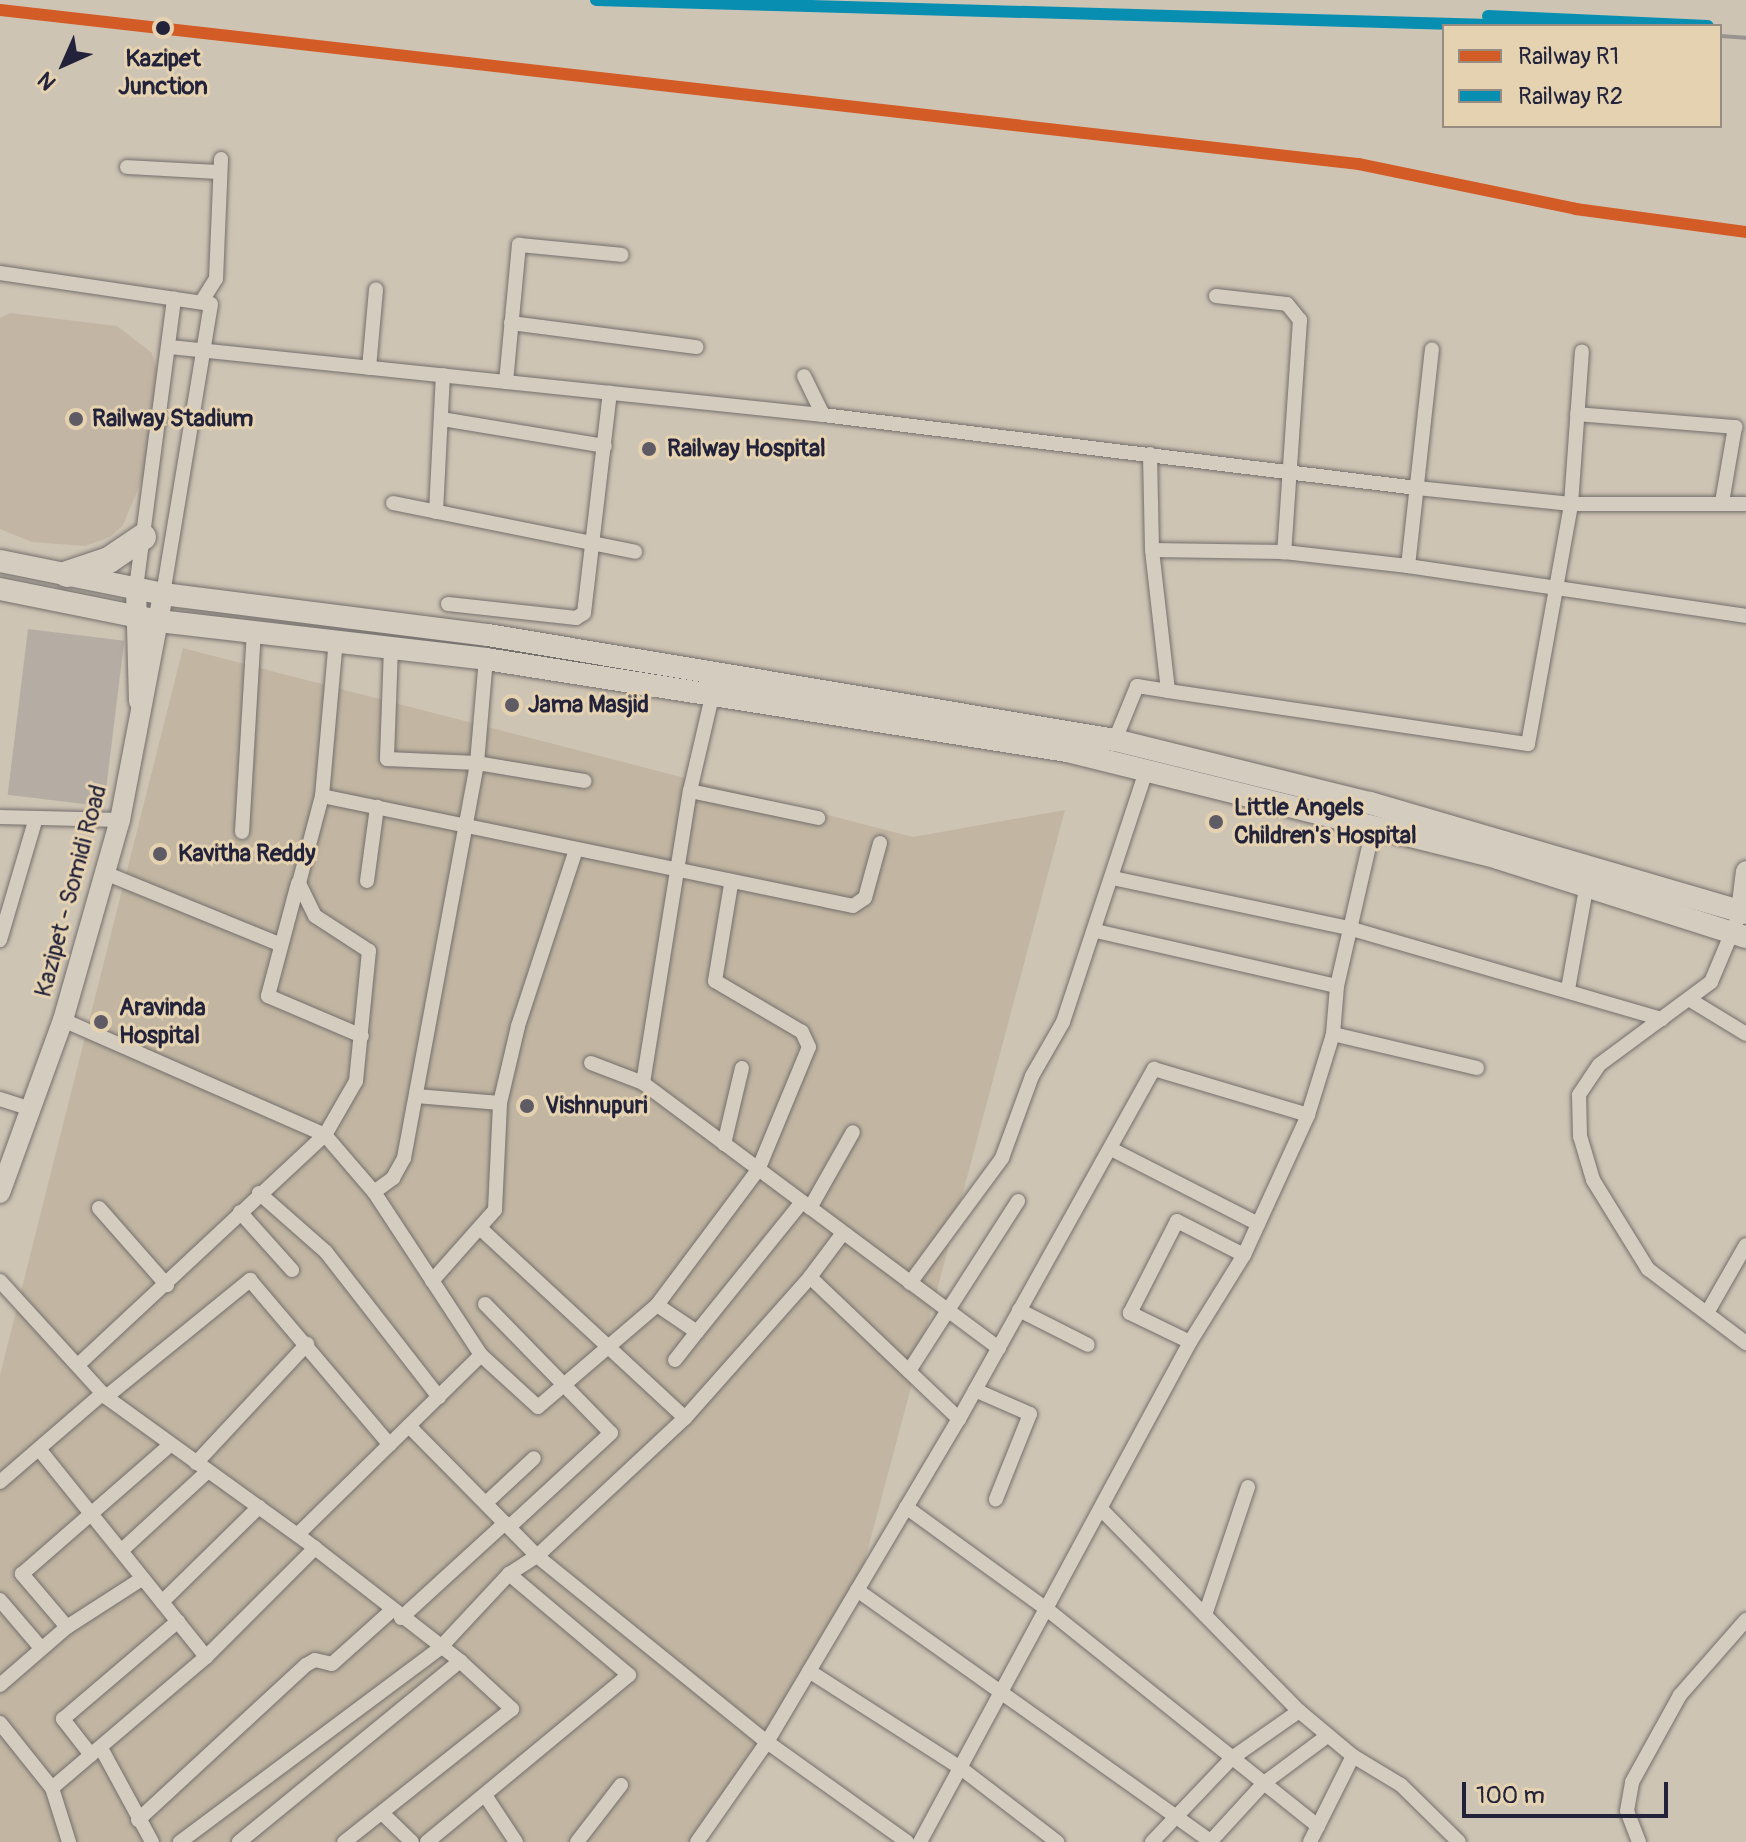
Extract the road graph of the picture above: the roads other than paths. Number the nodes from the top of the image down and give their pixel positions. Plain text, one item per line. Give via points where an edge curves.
1 (127, 167) dead end
2 (622, 255) dead end
3 (0, 273) edge
4 (376, 289) dead end
5 (1216, 296) dead end
6 (174, 298) junction
7 (202, 301) junction
8 (511, 323) junction
9 (170, 347) junction
10 (696, 347) dead end
11 (1432, 349) dead end
12 (204, 351) junction
13 (1582, 351) dead end
14 (369, 368) junction
15 (443, 375) junction
16 (804, 376) dead end
17 (506, 382) junction
18 (610, 393) junction
19 (1577, 414) junction
20 (823, 415) junction
21 (442, 419) junction
22 (605, 446) junction
23 (1150, 454) junction
24 (1293, 470) junction
25 (1417, 488) junction
26 (1722, 502) junction
27 (393, 503) dead end
28 (1571, 504) junction
29 (1746, 504) edge
30 (436, 512) junction
31 (143, 537) junction
32 (595, 544) junction
33 (1152, 550) junction
34 (635, 552) dead end
35 (1284, 552) junction
36 (0, 561) edge
37 (1408, 566) junction
38 (67, 574) junction
39 (136, 588) junction
40 (0, 589) edge
41 (1559, 591) junction
42 (163, 594) junction
43 (448, 604) dead end
44 (133, 616) junction
45 (1746, 616) edge
46 (159, 621) junction
47 (254, 631) junction
48 (336, 639) junction
49 (391, 648) junction
50 (486, 659) junction
51 (1168, 691) junction
52 (713, 692) junction
53 (140, 709) junction
54 (1115, 740) junction
55 (477, 763) junction
56 (1146, 771) junction
57 (585, 781) dead end
58 (690, 791) junction
59 (322, 796) junction
60 (377, 807) junction
61 (0, 817) edge
62 (36, 818) junction
63 (818, 818) dead end
64 (120, 820) junction
65 (1374, 825) junction
66 (465, 826) junction
67 (242, 832) dead end
68 (880, 843) dead end
69 (576, 850) junction
70 (1746, 871) edge
71 (677, 872) junction
72 (105, 873) junction
73 (1113, 878) junction
74 (367, 881) dead end
75 (299, 883) junction
76 (1587, 883) junction
77 (731, 884) junction
78 (5, 913) edge
79 (1743, 920) edge
80 (1352, 929) junction
81 (1096, 931) junction
82 (0, 940) edge
83 (279, 944) junction
84 (1337, 986) junction
85 (1568, 989) junction
86 (1692, 1001) junction
87 (1662, 1019) junction
88 (63, 1020) junction
89 (1333, 1034) junction
90 (1746, 1034) edge
91 (362, 1036) junction
92 (591, 1063) dead end
93 (742, 1068) dead end
94 (1477, 1068) dead end
95 (643, 1083) junction
96 (416, 1096) junction
97 (0, 1099) edge
98 (500, 1103) junction
99 (31, 1109) junction
100 (1308, 1115) junction
101 (853, 1132) dead end
102 (325, 1135) junction
103 (724, 1144) junction
104 (1111, 1149) junction
105 (758, 1170) junction
106 (374, 1192) junction
107 (0, 1193) edge
108 (259, 1193) junction
109 (1018, 1201) dead end
110 (806, 1205) junction
111 (99, 1208) dead end
112 (240, 1212) junction
113 (1258, 1224) junction
114 (481, 1229) junction
115 (843, 1233) junction
116 (1746, 1245) edge
117 (1244, 1255) junction
118 (292, 1270) dead end
119 (810, 1277) junction
120 (0, 1281) edge
121 (432, 1281) junction
122 (910, 1283) junction
123 (167, 1285) junction
124 (485, 1304) dead end
125 (657, 1305) junction
126 (1019, 1310) junction
127 (952, 1313) junction
128 (1707, 1313) junction
129 (697, 1332) junction
130 (1190, 1342) junction
131 (1746, 1343) edge
132 (307, 1344) junction
133 (1088, 1345) dead end
134 (608, 1347) junction
135 (999, 1348) junction
136 (481, 1355) junction
137 (675, 1360) dead end
138 (79, 1364) junction
139 (909, 1371) junction
140 (562, 1383) junction
141 (975, 1390) junction
142 (104, 1395) junction
143 (439, 1397) junction
144 (685, 1418) junction
145 (959, 1419) junction
146 (409, 1426) junction
147 (170, 1445) junction
148 (390, 1445) junction
149 (39, 1449) junction
150 (534, 1458) dead end
151 (202, 1467) junction
152 (0, 1482) edge
153 (1248, 1487) dead end
154 (996, 1499) dead end
155 (487, 1502) junction
156 (259, 1507) junction
157 (906, 1507) junction
158 (1102, 1510) junction
159 (91, 1514) junction
160 (507, 1525) junction
161 (297, 1535) junction
162 (315, 1548) junction
163 (121, 1551) junction
164 (537, 1556) junction
165 (509, 1574) junction
166 (143, 1578) junction
167 (857, 1590) junction
168 (0, 1600) edge
169 (162, 1602) junction
170 (1048, 1610) junction
171 (396, 1614) junction
172 (1205, 1615) junction
173 (1746, 1620) edge
174 (178, 1621) junction
175 (67, 1627) junction
176 (41, 1648) junction
177 (439, 1649) junction
178 (206, 1657) junction
179 (460, 1661) junction
180 (809, 1671) junction
181 (0, 1685) edge
182 (1004, 1692) junction
183 (1299, 1711) junction
184 (0, 1723) edge
185 (1327, 1736) junction
186 (767, 1742) junction
187 (96, 1752) junction
188 (1353, 1756) junction
189 (1232, 1758) junction
190 (962, 1769) junction
191 (1264, 1783) junction
192 (621, 1785) dead end
193 (52, 1788) junction
194 (485, 1795) junction
195 (383, 1814) junction
196 (1178, 1815) junction
197 (138, 1820) junction
198 (1318, 1826) junction
199 (69, 1842) edge
200 (152, 1842) edge
201 (180, 1842) edge
202 (239, 1842) edge
203 (344, 1842) edge
204 (412, 1842) edge
205 (427, 1842) edge
206 (516, 1842) edge
207 (577, 1842) edge
208 (697, 1842) edge
209 (907, 1842) edge
210 (920, 1842) edge
211 (1057, 1842) edge
212 (1152, 1842) edge
213 (1211, 1842) edge
214 (1310, 1842) edge
215 (1459, 1842) edge
216 (1639, 1842) edge

1 - 7 street via 220,166 216,279
2 - 8 street via 519,245
3 - 6 street
4 - 14 street
5 - 24 street via 1287,304 1300,320
6 - 7 street
6 - 9 street
7 - 12 street via 214,310
8 - 10 street
8 - 17 street
9 - 12 street
9 - 31 street
11 - 25 street
12 - 14 street
12 - 42 street
13 - 19 street
14 - 15 street
15 - 17 street
15 - 21 street
16 - 20 street
17 - 18 street
18 - 20 street
18 - 22 street
19 - 26 street via 1735,427
19 - 28 street
20 - 23 street
21 - 22 street
21 - 30 street
22 - 32 street
23 - 24 street
23 - 33 street
24 - 25 street
24 - 35 street
25 - 28 street
25 - 37 street
26 - 28 street
26 - 29 street
27 - 30 street
28 - 41 street
30 - 32 street
31 - 38 highway via 109,560
31 - 39 street
32 - 34 street
32 - 43 street via 581,616
33 - 35 street
33 - 51 street
35 - 37 street
36 - 38 main road
37 - 41 street
38 - 39 main road
39 - 42 main road
39 - 44 street
40 - 44 main road
41 - 45 street
41 - 51 street via 1528,744
42 - 46 street, Kazipet - Somidi Road
42 - 54 main road via 488,635
44 - 46 main road
44 - 53 street
46 - 47 main road
46 - 53 street, Kazipet - Somidi Road
47 - 48 main road
47 - 67 street
48 - 49 main road
48 - 59 street
49 - 50 main road
49 - 55 street via 387,759
50 - 52 main road
50 - 55 street
51 - 54 street via 1137,686
52 - 56 main road via 1067,751
52 - 58 street
53 - 64 street, Kazipet - Somidi Road
54 - 79 main road via 1370,803
55 - 57 street
55 - 66 street
56 - 65 main road
56 - 73 street
58 - 63 street
58 - 71 street
59 - 60 street
59 - 75 street
60 - 66 street
60 - 74 street
61 - 62 street
62 - 64 street
62 - 78 street
64 - 72 street, Kazipet - Somidi Road
65 - 76 main road
65 - 80 street
66 - 69 street
66 - 96 street
68 - 77 street via 865,898 853,906
69 - 71 street
69 - 98 street via 518,1026
70 - 79 street
71 - 77 street
71 - 95 street
72 - 83 street
72 - 88 street, Kazipet - Somidi Road
73 - 80 street
73 - 81 street
75 - 83 street
75 - 91 street via 315,916 369,951
76 - 79 main road
76 - 85 street
77 - 105 street via 715,981 802,1032 809,1047
78 - 82 street
79 - 86 street via 1711,982
80 - 84 street
80 - 85 street
81 - 84 street
81 - 122 street via 1002,1158
83 - 91 street via 269,999
84 - 89 street
85 - 87 street
86 - 87 street
86 - 90 street
87 - 128 street via 1599,1065 1579,1095 1580,1136 1593,1180 1648,1269
88 - 99 street, Kazipet - Somidi Road
88 - 102 street
89 - 94 street
89 - 100 street
91 - 102 street via 356,1081
92 - 95 street
93 - 103 street
95 - 103 street
96 - 98 street
96 - 106 street via 404,1158 393,1178
97 - 99 street
98 - 114 street via 495,1210
99 - 107 street, Kazipet - Somidi Road
100 - 104 street via 1154,1069
100 - 113 street
101 - 110 street
102 - 106 street
102 - 108 street
103 - 105 street
104 - 113 street
104 - 126 street
105 - 110 street
105 - 125 street
106 - 121 street
108 - 112 street
108 - 143 street via 326,1252
109 - 127 street
110 - 115 street
110 - 129 street
111 - 123 street
112 - 118 street
112 - 123 street
113 - 117 street
114 - 121 street
114 - 134 street
115 - 119 street
115 - 122 street
116 - 128 street
117 - 130 street
117 - 130 street via 1177,1221 1130,1313
119 - 139 street
119 - 144 street
120 - 138 street
121 - 136 street
122 - 127 street
123 - 138 street
124 - 140 street
125 - 129 street
125 - 134 street
126 - 133 street
126 - 135 street
127 - 135 street
127 - 139 street
128 - 131 street
129 - 137 street
130 - 158 street
132 - 142 street via 250,1280
132 - 148 street
132 - 151 street
134 - 140 street
134 - 144 street
135 - 141 street
136 - 140 street via 538,1407
136 - 143 street
138 - 142 street
139 - 145 street
140 - 160 street via 611,1433
141 - 145 street
141 - 154 street via 1030,1414
142 - 147 street
142 - 149 street
143 - 146 street
144 - 164 street
145 - 157 street
146 - 148 street
146 - 155 street
147 - 151 street
147 - 159 street
148 - 161 street
149 - 152 street
149 - 159 street
150 - 155 street
151 - 156 street
151 - 163 street
153 - 172 street
155 - 160 street
156 - 161 street
156 - 169 street
157 - 167 street
157 - 170 street
158 - 170 street
158 - 172 street
159 - 163 street
159 - 175 street via 22,1574
160 - 164 street
160 - 171 street
161 - 162 street
162 - 171 street
162 - 178 street
163 - 166 street
164 - 165 street
164 - 186 street
165 - 177 street
165 - 194 street via 629,1675
166 - 169 street
166 - 175 street
167 - 180 street
167 - 182 street
168 - 176 street
169 - 174 street
170 - 182 street
170 - 189 street
171 - 177 street
171 - 197 street via 337,1661 306,1665
172 - 183 street
173 - 216 street via 1680,1695 1632,1782 1627,1811
174 - 178 street
174 - 187 street via 63,1719
175 - 176 street
176 - 181 street
177 - 179 street
177 - 201 street
178 - 187 street
179 - 195 street via 512,1709
179 - 202 street
180 - 186 street
180 - 190 street
182 - 190 street
182 - 196 street
183 - 185 street
183 - 189 street
184 - 193 street
185 - 188 street
185 - 191 street
186 - 208 street
186 - 209 street
187 - 193 street
187 - 197 street
188 - 198 street
188 - 215 street via 1401,1785
189 - 191 street
189 - 196 street
190 - 210 street
190 - 211 street
191 - 198 street
191 - 213 street
192 - 207 street
193 - 199 street
194 - 205 street
194 - 206 street
195 - 203 street
195 - 204 street
196 - 212 street
196 - 213 street
197 - 200 street
198 - 214 street

